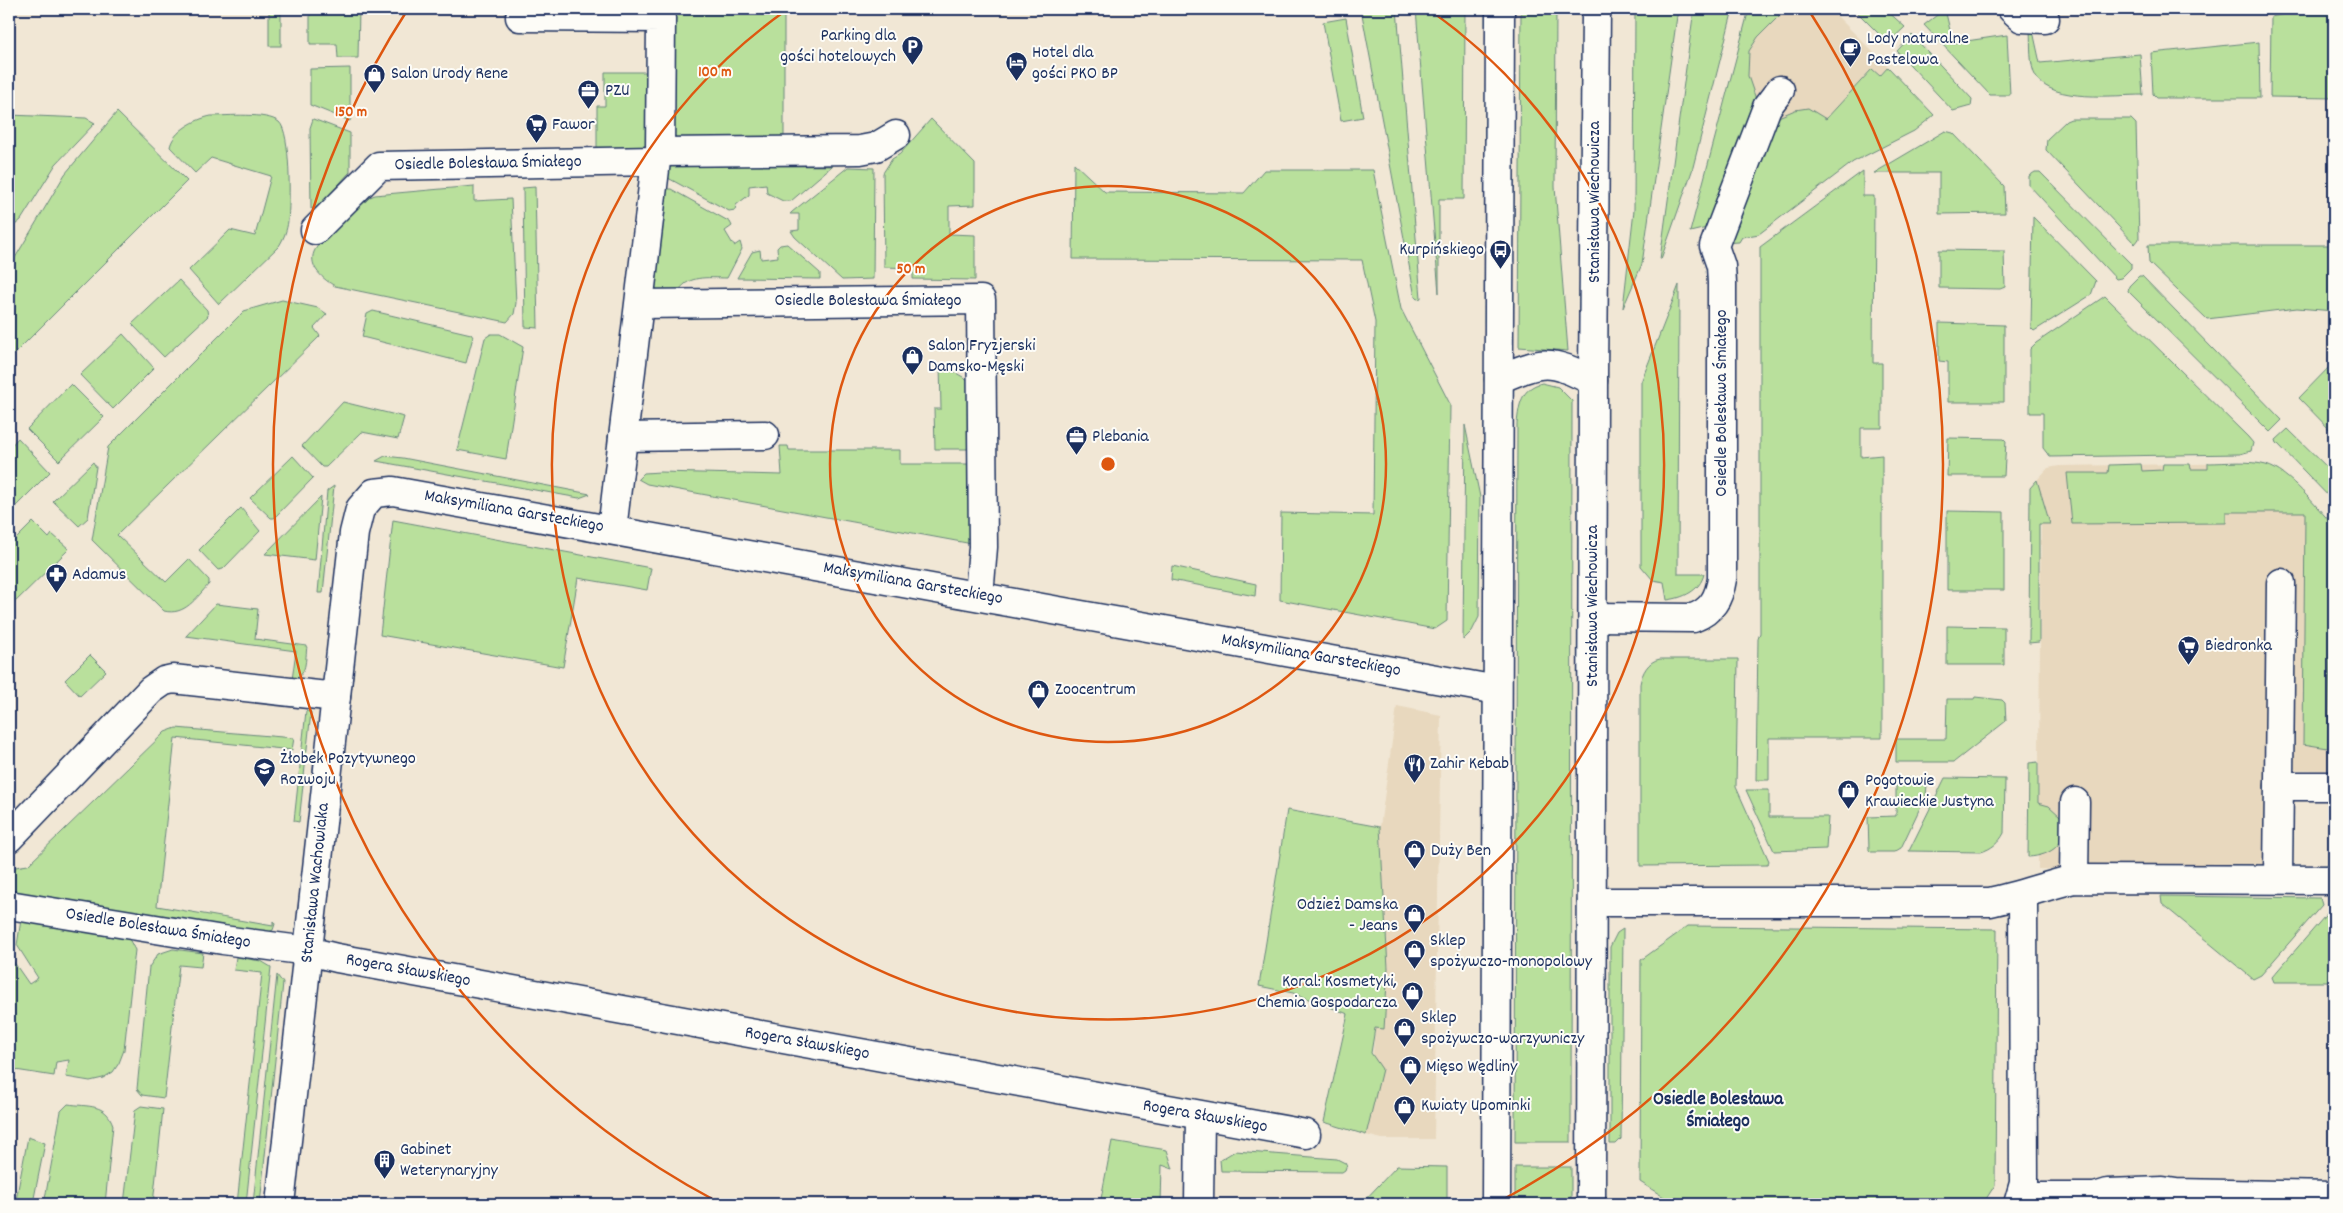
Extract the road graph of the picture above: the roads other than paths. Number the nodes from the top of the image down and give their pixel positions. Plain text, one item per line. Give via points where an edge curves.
1 (1500, 9) edge
2 (1596, 9) edge
3 (2012, 9) edge
4 (520, 17) dead end
5 (2045, 19) dead end
6 (1780, 90) dead end
7 (896, 135) dead end
8 (658, 157) junction
9 (315, 230) dead end
10 (640, 304) junction
11 (1499, 379) junction
12 (1593, 381) junction
13 (766, 435) dead end
14 (623, 437) junction
15 (612, 530) junction
16 (354, 533) joint
17 (2281, 583) dead end
18 (979, 596) junction
19 (1593, 617) junction
20 (1497, 690) junction
21 (336, 697) junction
22 (2279, 786) junction
23 (2334, 786) edge
24 (2075, 802) dead end
25 (9, 838) edge
26 (2074, 879) junction
27 (2278, 879) junction
28 (2334, 880) edge
29 (2023, 895) junction
30 (1592, 902) junction
31 (9, 905) edge
32 (308, 951) junction
33 (1200, 1116) junction
34 (1306, 1134) dead end
35 (2334, 1196) edge
36 (2020, 1200) edge
37 (280, 1204) edge
38 (1199, 1204) edge
39 (1496, 1204) edge
40 (1591, 1204) edge

1 - 11 street
2 - 12 street, Stanisława Wiechowicza
3 - 5 street via 2022,18
4 - 8 street via 661,18
6 - 19 street, Osiedle Bolesława Śmiałego via 1767,107 1714,246 1721,266 1722,284 1722,579 1719,593 1712,608 1693,618
7 - 8 street, Osiedle Bolesława Śmiałego via 876,147 860,150
8 - 9 street, Osiedle Bolesława Śmiałego via 380,166
8 - 10 street
10 - 14 street
10 - 18 street, Osiedle Bolesława Śmiałego via 981,300 983,547
11 - 12 street via 1530,366 1546,364 1566,367
11 - 20 street
12 - 19 street, Stanisława Wiechowicza
13 - 14 street
14 - 15 street
15 - 16 street, Maksymiliana Garsteckiego via 386,491 374,493 364,502
15 - 18 street, Maksymiliana Garsteckiego
16 - 21 street, Stanisława Wachowiaka
17 - 22 street
18 - 20 street, Maksymiliana Garsteckiego
19 - 30 street, Stanisława Wiechowicza
20 - 39 street
21 - 25 street via 173,679 164,681 151,690
21 - 32 street, Stanisława Wachowiaka
22 - 23 street
22 - 27 street
24 - 26 street
26 - 27 street
26 - 29 street via 2040,887
27 - 28 street
29 - 30 street via 1990,902
29 - 36 street via 2024,1183
30 - 40 street, Stanisława Wiechowicza
31 - 32 street, Osiedle Bolesława Śmiałego
32 - 33 street, Rogera Sławskiego
32 - 37 street, Stanisława Wachowiaka
33 - 34 street, Rogera Sławskiego
33 - 38 street
35 - 36 street via 2164,1191

